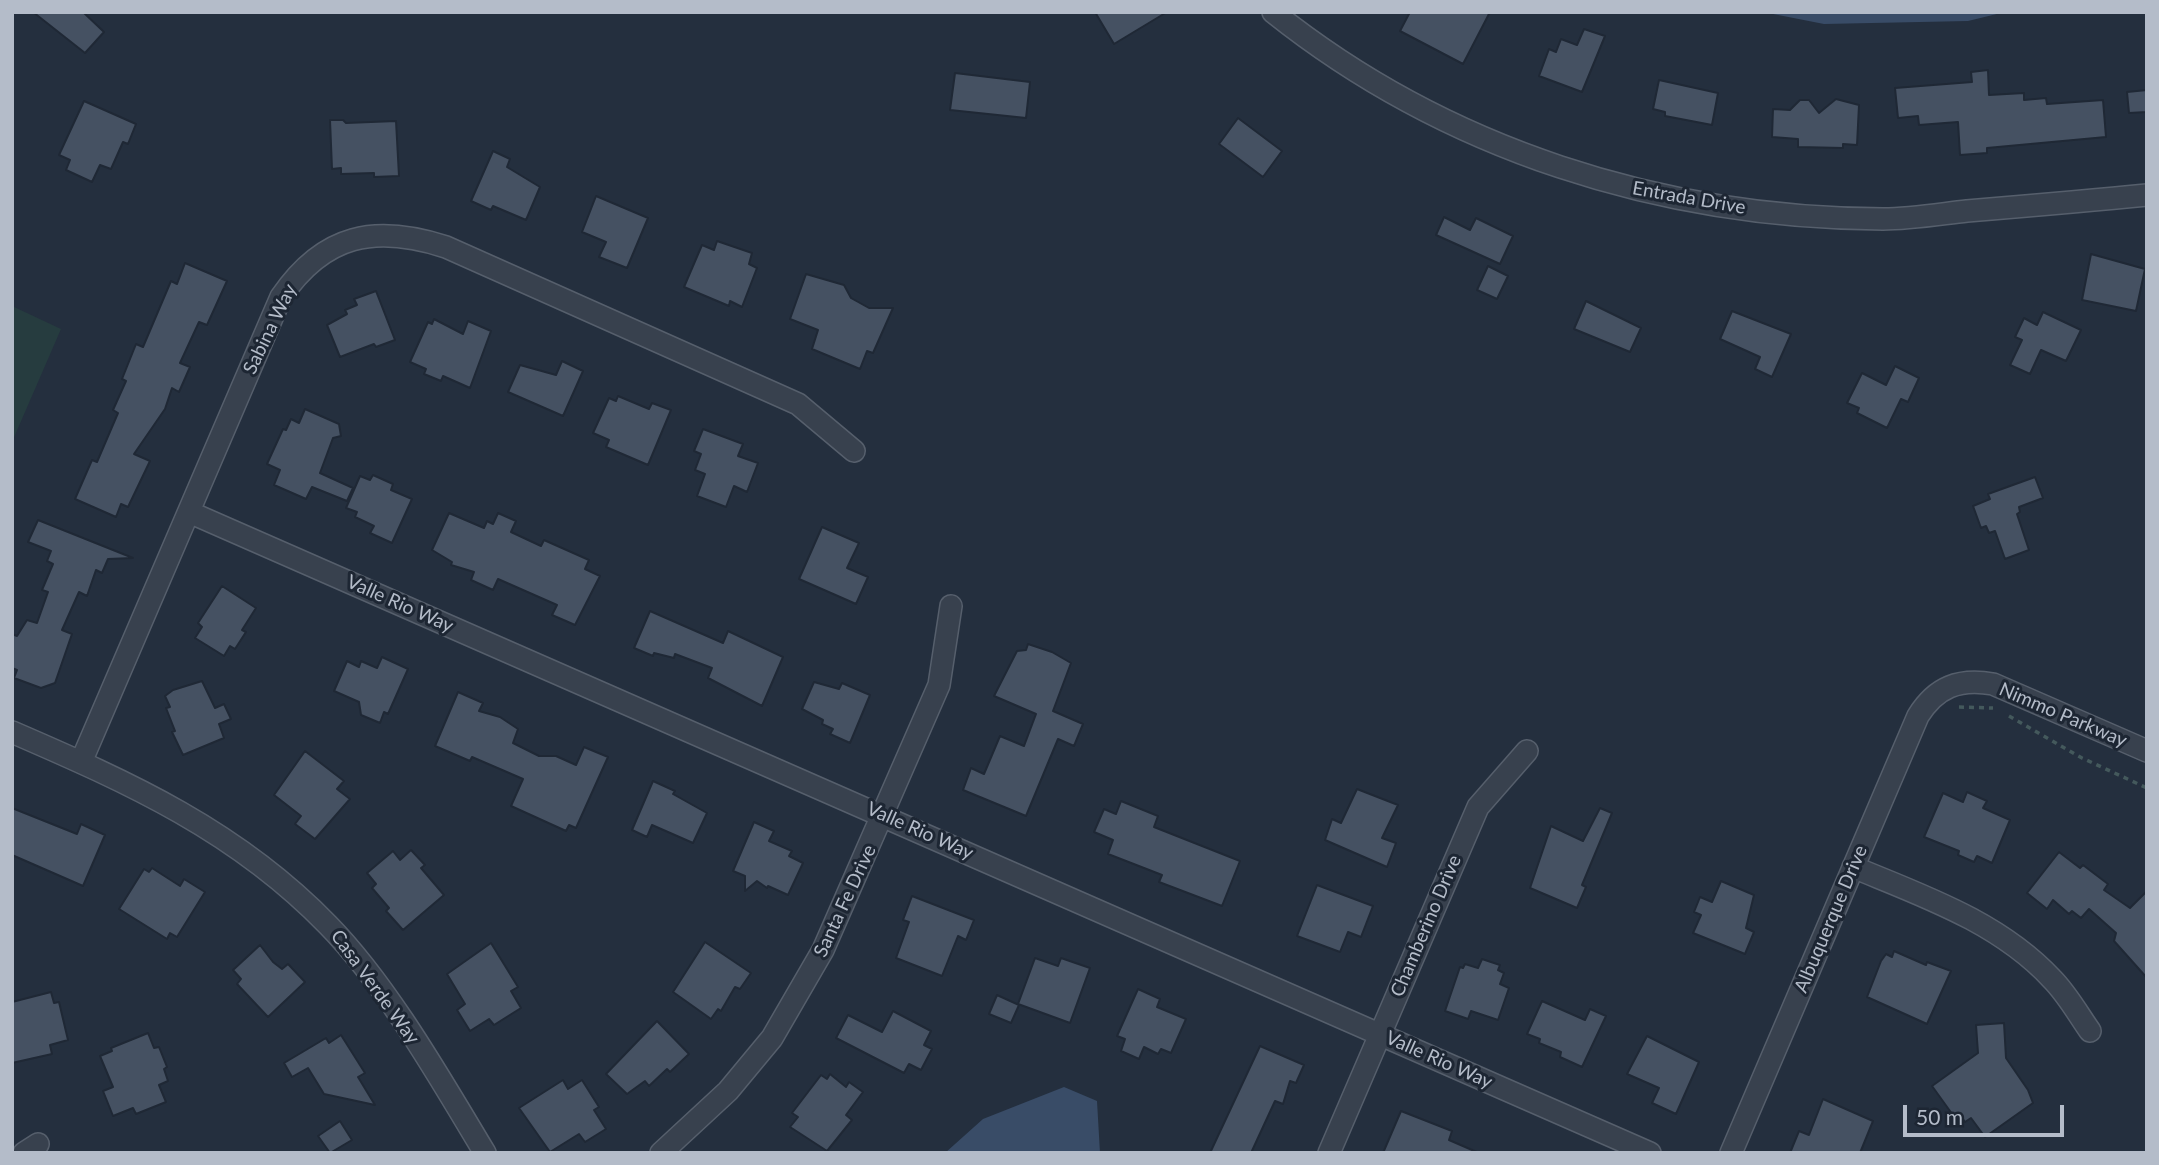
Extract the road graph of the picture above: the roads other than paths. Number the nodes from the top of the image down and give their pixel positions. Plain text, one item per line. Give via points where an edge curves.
1 (1273, 12) edge
2 (2147, 195) edge
3 (854, 451) dead end
4 (189, 512) junction
5 (951, 606) dead end
6 (1939, 691) joint
7 (12, 732) edge
8 (1527, 751) dead end
9 (2147, 751) edge
10 (82, 762) junction
11 (884, 816) junction
12 (1853, 867) junction
13 (2090, 1031) dead end
14 (1380, 1034) junction
15 (485, 1153) edge
16 (661, 1153) edge
17 (1329, 1153) edge
18 (1650, 1153) edge
19 (1731, 1153) edge

1 - 2 street, Entrada Drive via 1340,62 1456,127 1542,162 1630,189 1807,216 1885,219
3 - 4 street, Sabina Way via 798,404 446,247 389,234 360,237 332,247 295,276 281,298
4 - 10 street, Sabina Way
4 - 11 street, Valle Rio Way
5 - 11 street, Santa Fe Drive via 939,685
6 - 9 street, Nimmo Parkway via 1963,682 1993,684
6 - 12 street, Albuquerque Drive via 1917,716
7 - 10 street, Casa Verde Way
8 - 14 street, Chamberino Drive via 1478,807
10 - 15 street, Casa Verde Way via 170,804 234,844 330,926 365,968
11 - 14 street, Valle Rio Way
11 - 16 street, Santa Fe Drive via 823,950 772,1038 728,1091
12 - 13 street via 1978,922 2021,951 2053,979
12 - 19 street, Albuquerque Drive
14 - 17 street, Chamberino Drive
14 - 18 street, Valle Rio Way

